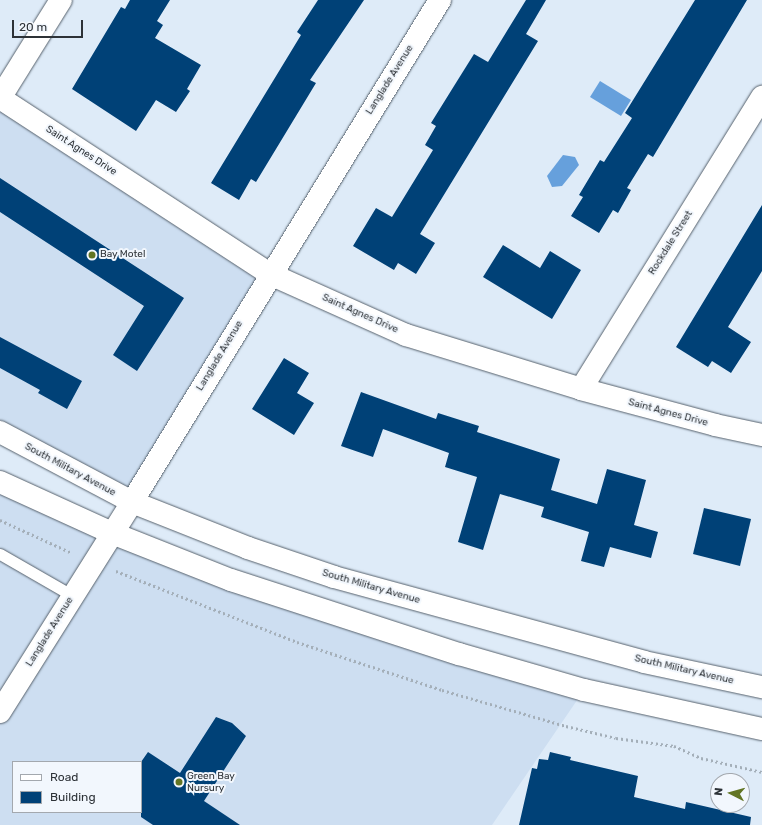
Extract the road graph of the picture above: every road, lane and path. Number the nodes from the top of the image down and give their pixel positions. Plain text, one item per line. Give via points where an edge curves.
1 (61, 0) edge
2 (440, 0) edge
3 (762, 97) edge
4 (0, 98) edge
5 (270, 274) junction
6 (581, 389) junction
7 (0, 432) edge
8 (762, 435) edge
9 (0, 482) edge
10 (132, 502) junction
11 (0, 520) edge
12 (112, 533) junction
13 (0, 554) edge
14 (94, 562) junction
15 (73, 596) junction
16 (762, 687) edge
17 (0, 712) edge
18 (762, 729) edge
19 (762, 772) edge

1 - 4 street
2 - 5 street, Langlade Avenue
3 - 6 street, Rockdale Street
4 - 5 street, Saint Agnes Drive
5 - 6 street, Saint Agnes Drive via 406,335
5 - 10 street, Langlade Avenue
6 - 8 street, Saint Agnes Drive via 714,425
7 - 10 street, South Military Avenue
9 - 12 street
10 - 12 street, Langlade Avenue
10 - 16 street, South Military Avenue via 248,548 334,577 644,662
11 - 14 path
12 - 14 street, Langlade Avenue
12 - 18 street via 231,580 466,656 584,690
13 - 15 lane
14 - 15 street, Langlade Avenue
14 - 19 path via 297,642 435,688 566,726 616,738 674,746 702,758
15 - 17 street, Langlade Avenue

